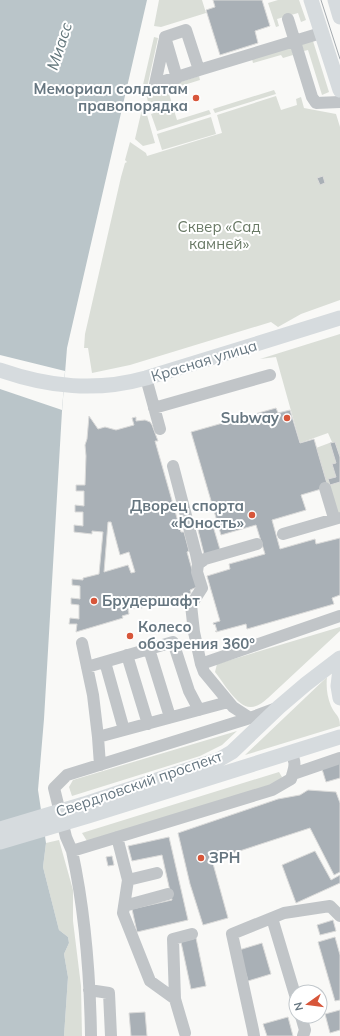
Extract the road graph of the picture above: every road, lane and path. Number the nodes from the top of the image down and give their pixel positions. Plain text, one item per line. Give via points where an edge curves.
1 (311, 0) edge
2 (335, 0) edge
3 (340, 17) edge
4 (288, 19) dead end
5 (322, 33) junction
6 (165, 37) junction
7 (295, 41) junction
8 (199, 70) junction
9 (177, 78) junction
10 (340, 90) edge
11 (340, 102) edge
12 (340, 318) edge
13 (0, 370) edge
14 (270, 375) dead end
15 (146, 378) junction
16 (154, 408) junction
17 (160, 429) dead end
18 (173, 466) dead end
19 (325, 488) dead end
20 (283, 534) dead end
21 (257, 544) dead end
22 (198, 564) junction
23 (340, 616) edge
24 (82, 644) dead end
25 (197, 646) junction
26 (149, 649) junction
27 (176, 650) junction
28 (128, 656) junction
29 (340, 658) edge
30 (106, 662) junction
31 (201, 664) junction
32 (87, 667) junction
33 (340, 669) edge
34 (340, 698) edge
35 (228, 702) junction
36 (280, 707) junction
37 (200, 710) junction
38 (170, 717) junction
39 (250, 718) junction
40 (148, 724) junction
41 (124, 730) junction
42 (98, 737) junction
43 (340, 737) edge
44 (291, 753) junction
45 (340, 758) edge
46 (100, 765) junction
47 (293, 774) junction
48 (86, 810) junction
49 (0, 829) edge
50 (117, 837) junction
51 (0, 842) edge
52 (72, 851) junction
53 (157, 874) dead end
54 (128, 880) junction
55 (168, 894) dead end
56 (124, 906) junction
57 (340, 916) edge
58 (272, 918) junction
59 (192, 934) dead end
60 (292, 984) edge
61 (89, 990) junction
62 (175, 999) junction
63 (303, 1024) edge
64 (185, 1033) dead end
65 (91, 1036) edge
66 (111, 1036) edge
67 (254, 1036) edge
68 (303, 1036) edge

1 - 5 main road
2 - 3 main road
4 - 7 lane
5 - 7 lane
5 - 10 main road
6 - 8 lane via 186,30
6 - 9 lane
6 - 9 lane via 155,84
7 - 8 lane
7 - 11 lane via 316,104
8 - 9 lane
12 - 15 main road, Красная улица
13 - 15 main road, Красная улица via 39,382 91,387 114,386
14 - 16 lane
15 - 16 lane
16 - 17 lane
18 - 22 lane
19 - 20 lane via 336,518
21 - 22 lane via 205,559
22 - 25 lane via 197,572 202,588 191,605
23 - 31 lane
24 - 32 lane
25 - 27 lane
25 - 31 lane
26 - 27 lane via 173,642
26 - 28 lane
26 - 38 lane
27 - 37 lane via 189,691
28 - 30 lane
28 - 40 lane
29 - 36 main road, Свердловский проспект
30 - 32 lane
30 - 41 lane
31 - 35 lane via 204,672
32 - 42 lane
33 - 34 main road
35 - 37 lane
35 - 39 lane
36 - 39 lane
36 - 48 main road, Свердловский проспект via 232,752 220,759
37 - 38 lane
38 - 40 lane
39 - 46 lane
40 - 41 lane
41 - 42 lane
42 - 46 lane
43 - 44 main road, Свердловский проспект
44 - 47 lane via 296,765
44 - 48 main road, Свердловский проспект
45 - 47 lane
46 - 52 lane via 67,775 54,788
47 - 50 lane via 291,779 272,790
48 - 49 main road, Свердловский проспект
48 - 51 main road, Свердловский проспект
50 - 52 lane
50 - 54 lane
52 - 61 lane via 80,889
53 - 54 lane
54 - 56 lane
55 - 56 lane
56 - 62 lane via 123,914 150,981
57 - 58 lane via 330,906 284,913
58 - 60 lane
58 - 67 lane via 232,934
59 - 62 lane via 173,939
61 - 65 lane
61 - 66 lane via 109,993
62 - 64 lane
63 - 68 lane

